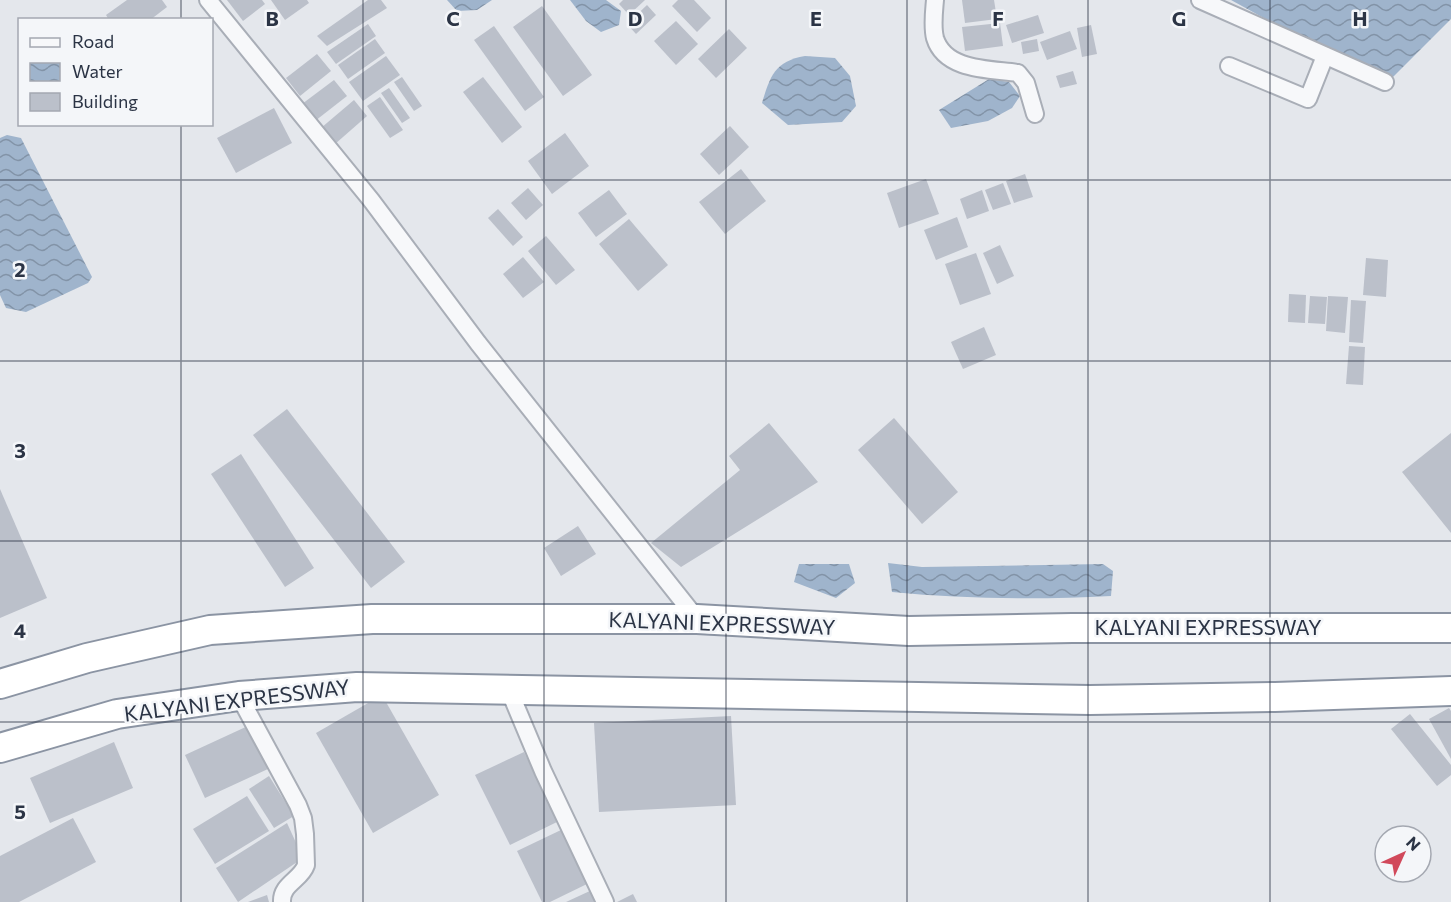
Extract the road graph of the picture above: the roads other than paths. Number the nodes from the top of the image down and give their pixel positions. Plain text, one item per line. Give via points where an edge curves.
1 (208, 0) edge
2 (935, 0) edge
3 (1200, 0) edge
4 (1325, 56) junction
5 (1229, 66) dead end
6 (1385, 82) dead end
7 (1035, 114) dead end
8 (697, 619) junction
9 (1451, 628) edge
10 (0, 684) edge
11 (510, 690) junction
12 (1451, 691) edge
13 (239, 696) junction
14 (0, 748) edge
15 (282, 902) edge
16 (605, 902) edge

1 - 8 street via 371,200 478,343
2 - 7 street via 935,38 944,52 964,65 1018,73 1026,83
3 - 4 street
4 - 5 street via 1308,99
4 - 6 street
8 - 9 highway, KALYANI EXPRESSWAY via 909,631
8 - 10 highway, KALYANI EXPRESSWAY via 372,619 210,630 87,657
11 - 12 highway, KALYANI EXPRESSWAY via 1090,700
11 - 13 highway, KALYANI EXPRESSWAY via 357,687
11 - 16 street via 543,771
13 - 14 highway, KALYANI EXPRESSWAY via 117,714
13 - 15 street via 303,818 306,865 304,872 283,891

